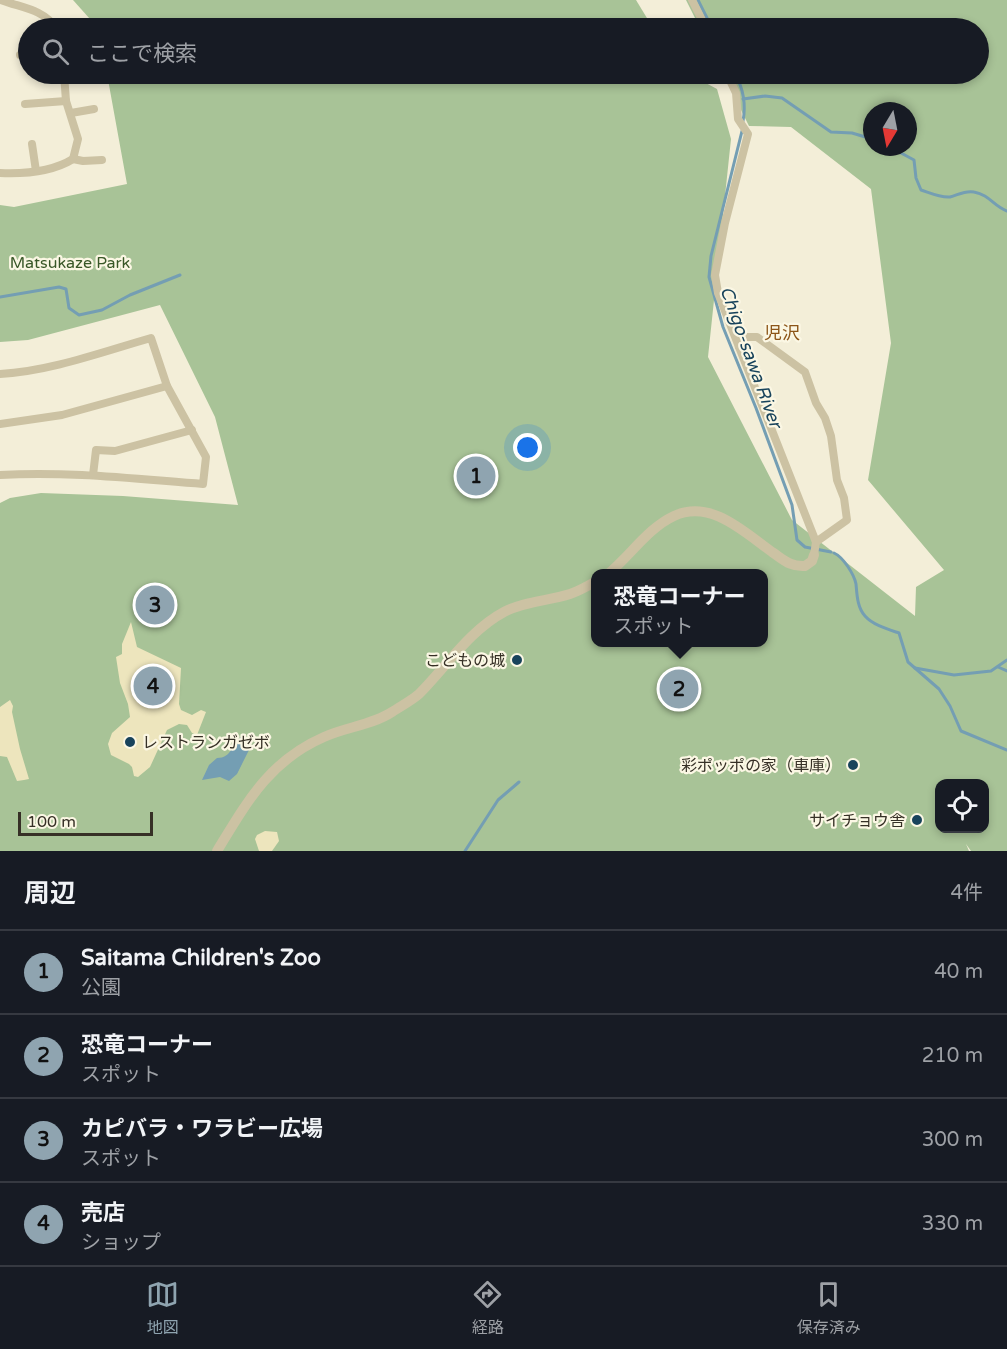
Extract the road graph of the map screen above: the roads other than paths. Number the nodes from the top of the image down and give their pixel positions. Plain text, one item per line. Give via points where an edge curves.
1 (692, 0) edge
2 (1, 1) edge
3 (47, 18) edge
4 (701, 18) edge
5 (65, 84) edge
6 (732, 84) edge
7 (66, 101) junction
8 (25, 104) dead end
9 (94, 109) dead end
10 (71, 113) junction
11 (33, 144) dead end
12 (73, 159) junction
13 (102, 160) dead end
14 (36, 171) junction
15 (0, 173) edge
16 (739, 347) junction
17 (0, 374) edge
18 (167, 386) junction
19 (0, 424) edge
20 (192, 430) junction
21 (0, 475) edge
22 (93, 475) junction
23 (815, 547) junction
24 (612, 569) edge
25 (591, 584) edge
26 (218, 851) edge

1 - 4 street
2 - 3 street via 35,10
5 - 7 street
6 - 16 street via 738,119 748,134 715,275
7 - 8 street
7 - 10 street
9 - 10 street
10 - 12 street via 78,139
11 - 14 street
12 - 13 street
12 - 14 street
14 - 15 street
16 - 23 street
16 - 23 street via 747,337 757,337 805,372 825,418 846,520
17 - 18 street via 57,365 151,338
18 - 19 street via 62,415
18 - 20 street
20 - 22 street via 115,452 96,450
20 - 22 street via 206,457 203,484
21 - 22 street
23 - 24 street via 812,561 805,566 789,565 724,518 702,510 675,515 661,524
25 - 26 street via 571,594 505,612 462,648 417,696 389,714 303,746 270,772

